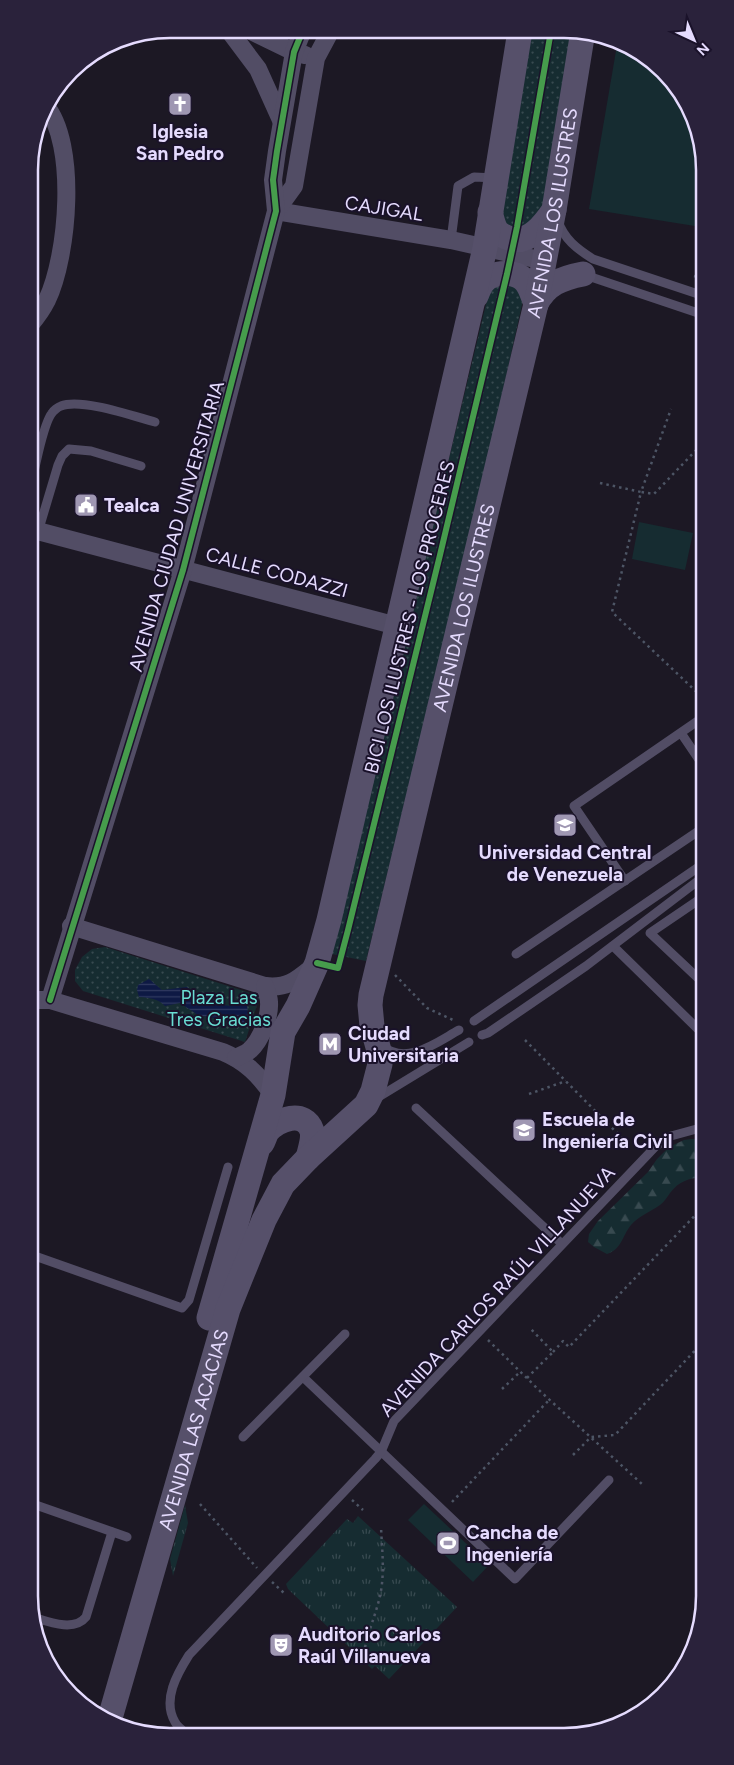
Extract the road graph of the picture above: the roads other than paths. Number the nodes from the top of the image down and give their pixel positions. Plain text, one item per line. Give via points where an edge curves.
1 (519, 37) edge
2 (235, 38) edge
3 (265, 38) edge
4 (300, 38) edge
5 (303, 38) edge
6 (327, 38) edge
7 (582, 39) edge
8 (294, 52) junction
9 (316, 58) junction
10 (50, 113) edge
11 (282, 120) junction
12 (496, 178) junction
13 (554, 210) junction
14 (276, 211) junction
15 (490, 212) junction
16 (452, 240) junction
17 (486, 248) junction
18 (562, 267) junction
19 (696, 293) edge
20 (473, 302) junction
21 (536, 304) junction
22 (696, 312) edge
23 (38, 314) edge
24 (155, 422) dead end
25 (38, 461) edge
26 (141, 466) dead end
27 (38, 521) edge
28 (38, 532) edge
29 (183, 570) junction
30 (398, 626) junction
31 (696, 722) edge
32 (681, 733) junction
33 (696, 755) edge
34 (696, 833) edge
35 (696, 869) edge
36 (625, 880) junction
37 (696, 882) edge
38 (696, 902) edge
39 (72, 926) junction
40 (613, 946) junction
41 (516, 954) dead end
42 (317, 963) junction
43 (696, 976) edge
44 (265, 986) junction
45 (37, 1000) edge
46 (50, 1000) junction
47 (474, 1021) dead end
48 (696, 1027) edge
49 (459, 1030) dead end
50 (482, 1035) dead end
51 (378, 1042) junction
52 (469, 1042) dead end
53 (236, 1058) junction
54 (273, 1095) junction
55 (366, 1105) junction
56 (416, 1108) dead end
57 (696, 1130) edge
58 (308, 1158) junction
59 (228, 1167) dead end
60 (252, 1167) junction
61 (562, 1244) junction
62 (37, 1256) edge
63 (345, 1334) dead end
64 (303, 1377) junction
65 (243, 1437) dead end
66 (381, 1452) junction
67 (609, 1480) dead end
68 (37, 1505) edge
69 (112, 1532) junction
70 (127, 1537) dead end
71 (40, 1619) edge
72 (97, 1706) edge
73 (111, 1714) edge
74 (180, 1728) edge

1 - 12 main road
2 - 11 street via 258,69
3 - 8 street
4 - 8 street, AVENIDA CIUDAD UNIVERSITARIA
5 - 8 street, AVENIDA CIUDAD UNIVERSITARIA
6 - 9 street, AVENIDA CIUDAD UNIVERSITARIA
7 - 13 main road, AVENIDA LOS ILUSTRES
8 - 9 street
8 - 11 street, AVENIDA CIUDAD UNIVERSITARIA
9 - 14 street, AVENIDA CIUDAD UNIVERSITARIA via 294,186
10 - 23 street via 61,141 67,178 63,243 56,277 47,301
11 - 14 street, AVENIDA CIUDAD UNIVERSITARIA via 272,180
12 - 15 main road
12 - 16 lane via 474,177 458,186
13 - 15 main road via 530,236 514,240 498,232
13 - 18 main road, AVENIDA LOS ILUSTRES
13 - 19 lane via 561,229 577,249 593,258
14 - 16 street, CAJIGAL
14 - 29 street, AVENIDA CIUDAD UNIVERSITARIA
15 - 17 main road
16 - 17 street, CAJIGAL
17 - 18 street, CAJIGAL
17 - 20 main road
18 - 21 main road, AVENIDA LOS ILUSTRES
18 - 21 main road via 567,277 546,288
18 - 22 lane
20 - 21 main road via 486,279 498,274 515,274 526,281
20 - 30 main road
21 - 51 main road, AVENIDA LOS ILUSTRES via 370,1005
24 - 25 lane via 80,404 61,406 52,413 46,425
26 - 27 lane via 91,451 69,449 58,465
28 - 29 street, CALLE CODAZZI
29 - 30 street, CALLE CODAZZI
29 - 39 street, AVENIDA CIUDAD UNIVERSITARIA
30 - 42 main road
31 - 32 lane
32 - 33 lane
32 - 36 lane via 574,806
34 - 36 lane
35 - 47 lane
36 - 41 lane
37 - 40 lane
38 - 43 lane via 650,932
39 - 44 street
39 - 46 street, AVENIDA CIUDAD UNIVERSITARIA
40 - 48 lane
40 - 50 lane
42 - 44 street via 302,976 278,988
42 - 54 main road via 283,1032
44 - 53 street via 270,1000 262,1031 255,1046
45 - 46 street
46 - 53 street
49 - 51 lane via 406,1054 386,1050
51 - 55 main road, AVENIDA LOS ILUSTRES via 380,1064
52 - 55 lane
53 - 54 street via 255,1072
54 - 60 main road
55 - 58 main road, AVENIDA LOS ILUSTRES
56 - 61 lane
57 - 61 lane, AVENIDA CARLOS RAÚL VILLANUEVA via 671,1136 656,1146
58 - 60 main road via 311,1128 302,1119 293,1118 279,1122 266,1133
58 - 73 main road, AVENIDA LAS ACACIAS via 283,1184 264,1220 228,1309
59 - 62 lane via 189,1300 182,1308
60 - 72 main road, AVENIDA LAS ACACIAS
61 - 66 lane, AVENIDA CARLOS RAÚL VILLANUEVA via 394,1421
63 - 64 lane
64 - 65 lane
64 - 66 lane
66 - 67 lane via 515,1580
66 - 74 lane, AVENIDA CARLOS RAÚL VILLANUEVA via 189,1655 179,1671 170,1701 175,1723
68 - 69 lane
69 - 70 lane
69 - 71 lane via 86,1617 74,1626

